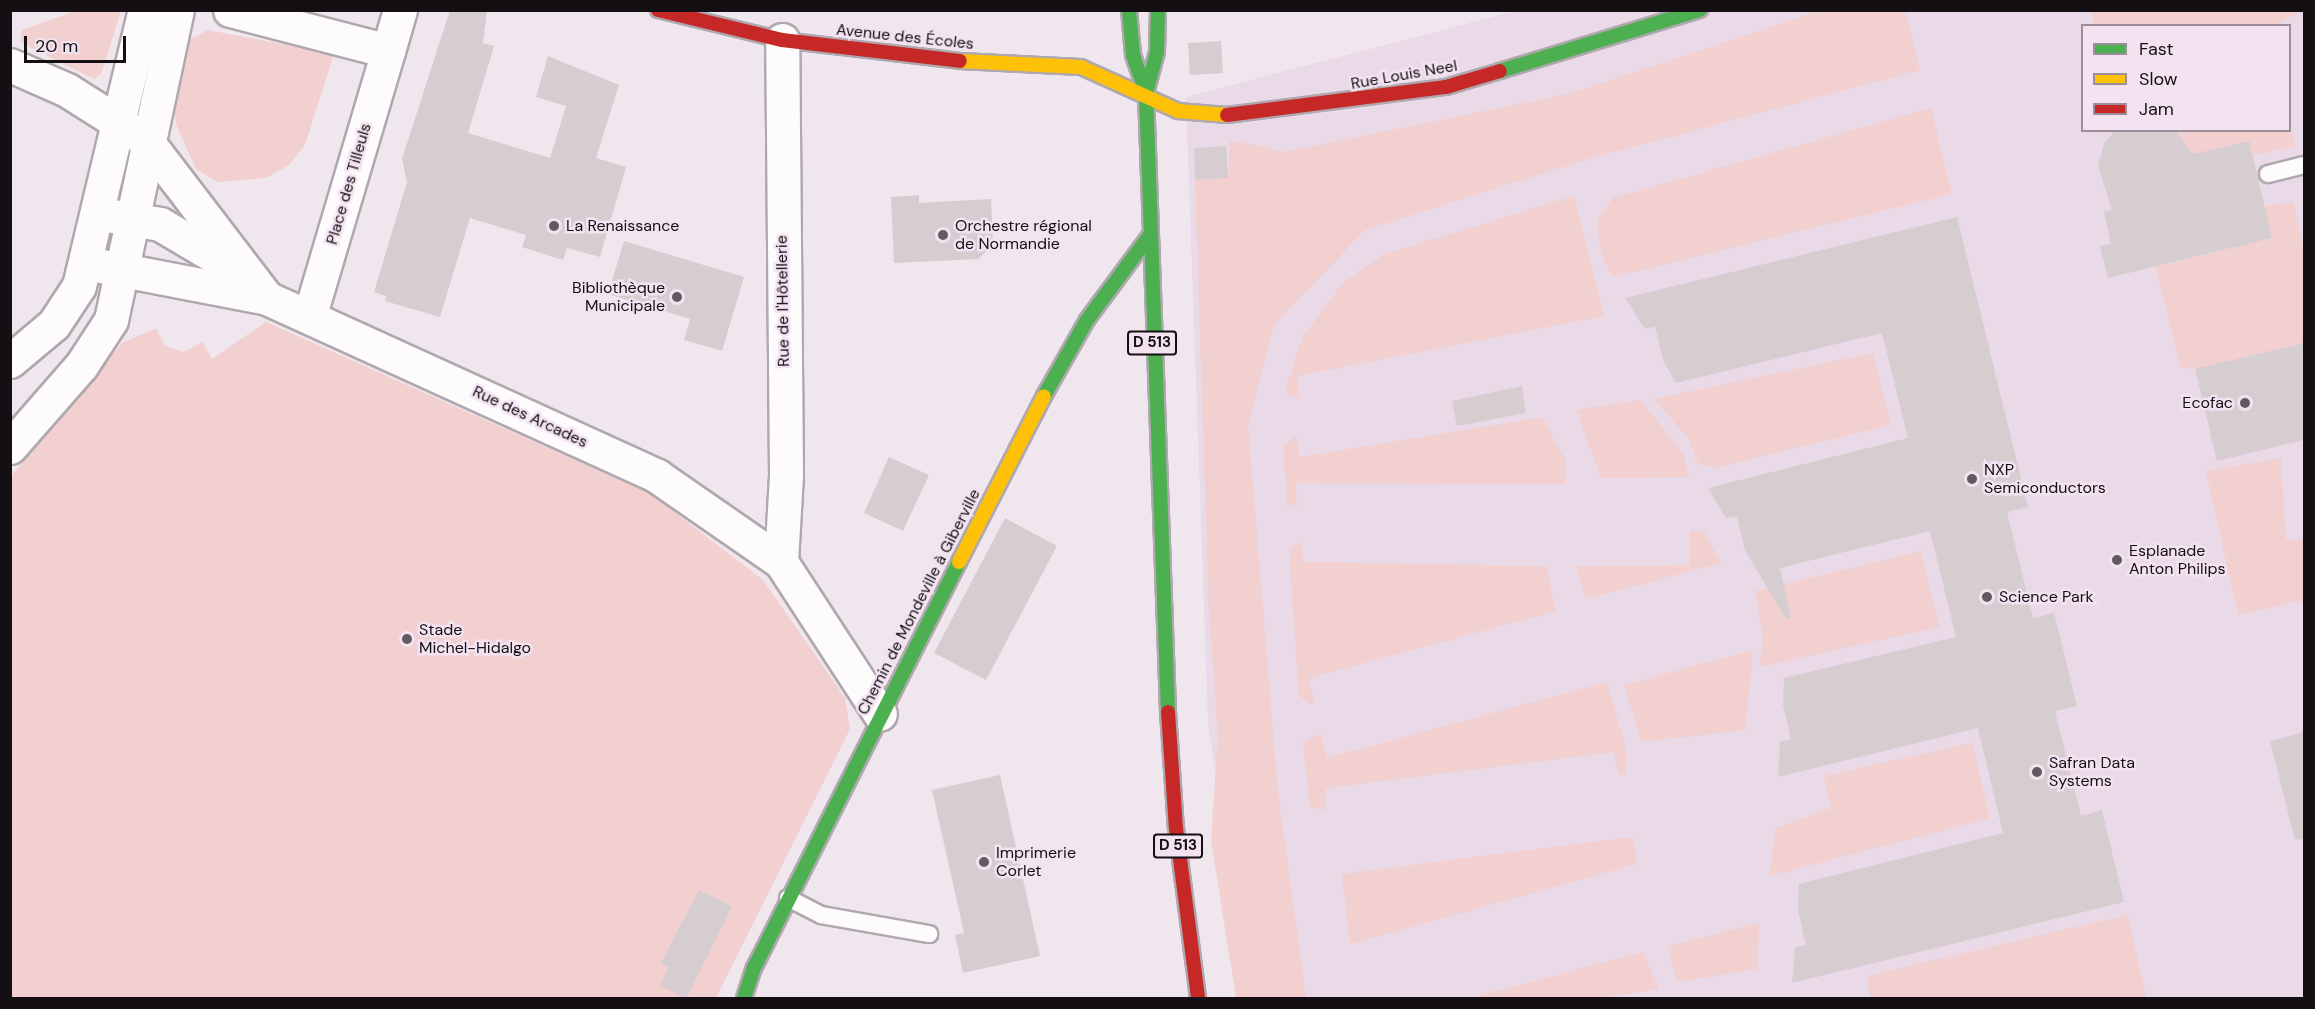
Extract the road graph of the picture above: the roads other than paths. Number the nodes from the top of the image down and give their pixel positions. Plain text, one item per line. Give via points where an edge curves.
1 (146, 10) edge
2 (177, 10) edge
3 (230, 10) edge
4 (400, 10) edge
5 (658, 10) edge
6 (1129, 10) edge
7 (1158, 10) edge
8 (1700, 10) edge
9 (782, 40) junction
10 (388, 51) junction
11 (10, 64) edge
12 (1146, 93) junction
13 (118, 122) junction
14 (146, 140) junction
15 (2304, 165) edge
16 (2268, 174) dead end
17 (134, 216) junction
18 (97, 217) junction
19 (1150, 235) junction
20 (86, 264) junction
21 (124, 272) junction
22 (243, 272) junction
23 (267, 298) junction
24 (309, 317) junction
25 (10, 361) edge
26 (10, 447) edge
27 (781, 562) junction
28 (885, 703) junction
29 (789, 898) junction
30 (929, 933) dead end
31 (744, 999) edge
32 (1198, 999) edge

1 - 13 street
2 - 14 street
3 - 10 street
4 - 10 street, Place des Tilleuls
5 - 9 street, Avenue des Écoles
6 - 12 street, D 513 via 1133,55
7 - 12 street, D 513 via 1158,52
8 - 12 street, Rue Louis Neel via 1446,87 1288,111 1194,115
9 - 12 street, Avenue des Écoles via 960,61 1081,67
9 - 27 street, Rue de l'Hôtellerie via 786,474
10 - 24 street, Place des Tilleuls
11 - 13 street via 67,90
12 - 19 street, D 513
13 - 14 street
13 - 18 street
14 - 17 street
14 - 22 street
15 - 16 lane
17 - 18 street
17 - 21 street
17 - 22 street via 160,224 204,255
18 - 20 street
19 - 28 street, Chemin de Mondeville à Giberville via 1088,320 1035,411
19 - 32 street, D 513 via 1165,692
20 - 21 street, Rue des Arcades
20 - 25 street via 69,307
21 - 23 street, Rue des Arcades
21 - 26 street via 102,336
22 - 23 street
23 - 24 street, Rue des Arcades
24 - 27 street, Rue des Arcades via 657,476
27 - 28 street, Rue des Arcades
28 - 29 street, Chemin de Mondeville à Giberville
29 - 30 lane via 821,915
29 - 31 street, Chemin de Mondeville à Giberville

